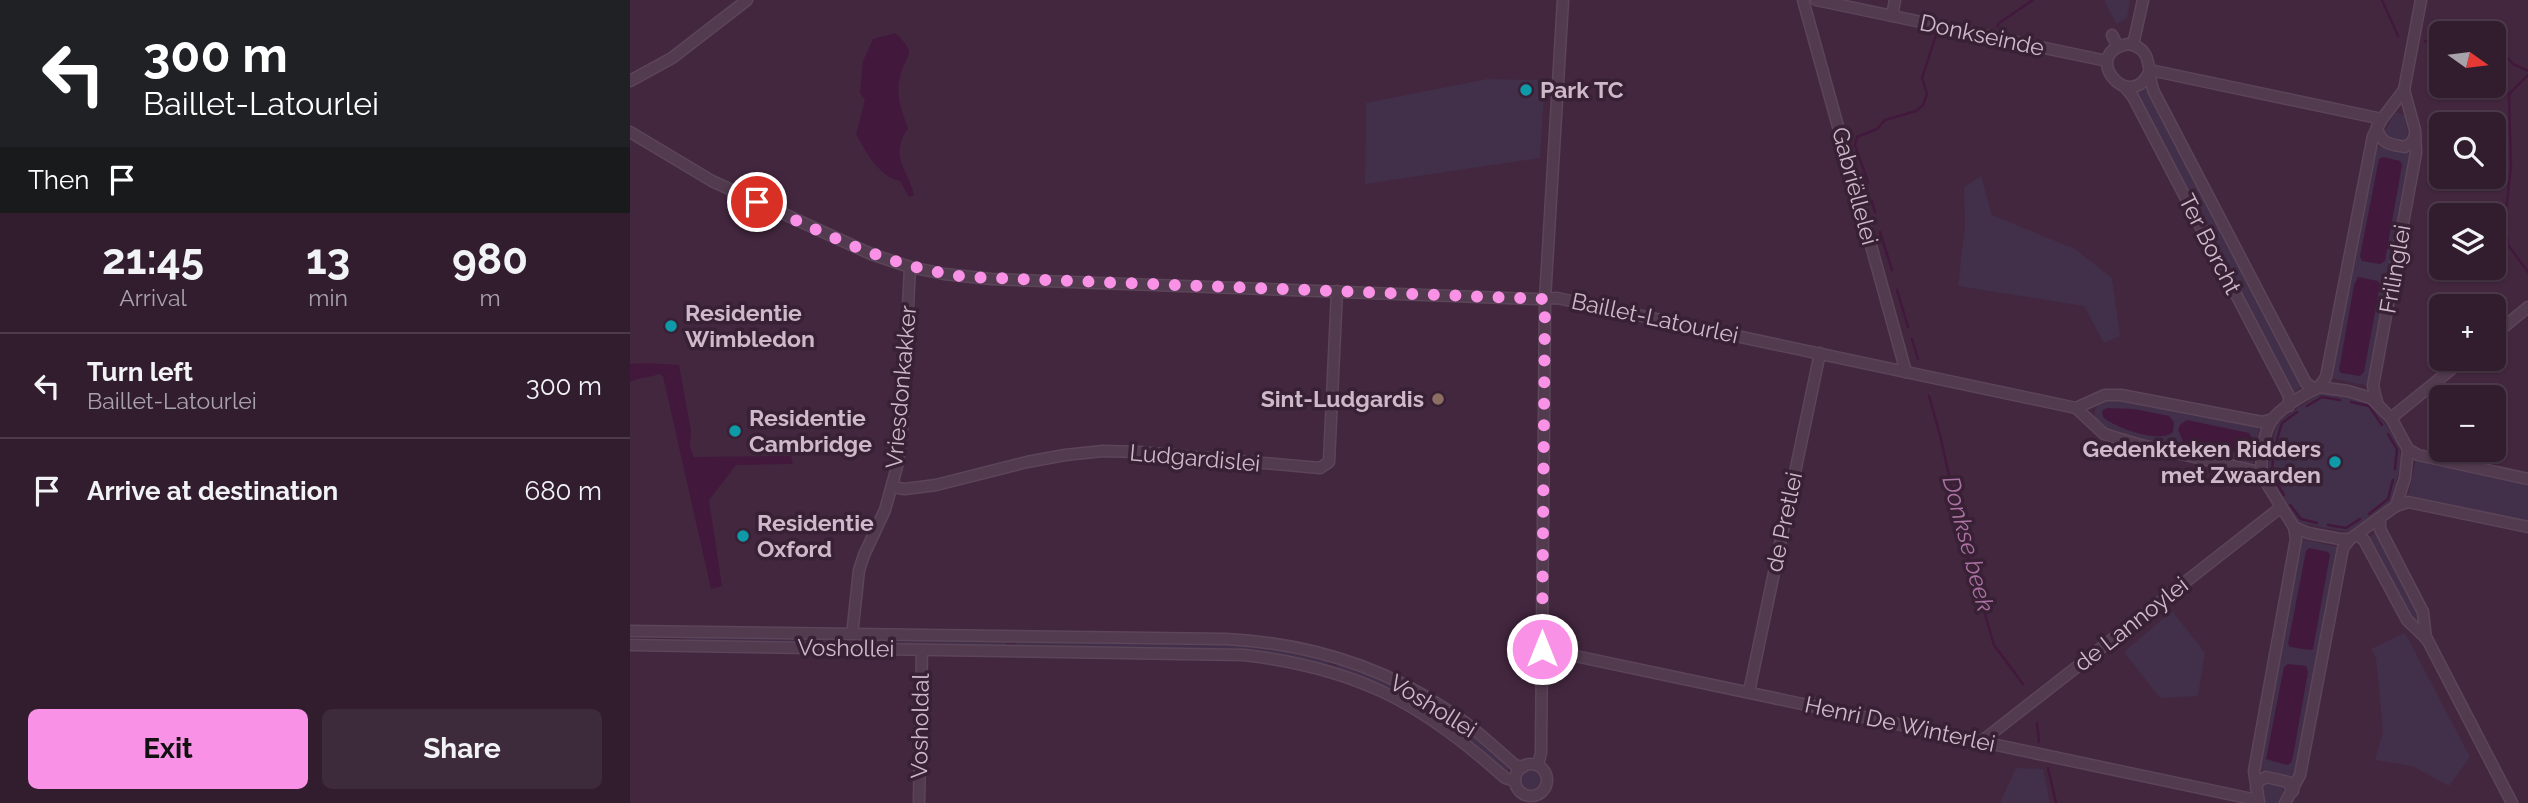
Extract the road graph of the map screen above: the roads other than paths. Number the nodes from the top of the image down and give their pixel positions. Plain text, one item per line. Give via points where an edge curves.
1 (747, 0) edge
2 (1563, 0) edge
3 (1803, 0) edge
4 (1816, 0) edge
5 (1895, 0) edge
6 (2143, 0) edge
7 (2421, 0) edge
8 (1892, 16) junction
9 (2112, 35) dead end
10 (2133, 45) junction
11 (2118, 47) junction
12 (2108, 61) junction
13 (2150, 70) junction
14 (630, 80) edge
15 (2123, 86) junction
16 (2404, 90) junction
17 (2379, 123) junction
18 (630, 132) edge
19 (2415, 136) junction
20 (910, 267) junction
21 (1337, 291) junction
22 (1545, 299) junction
23 (2528, 307) edge
24 (2506, 325) edge
25 (1820, 353) junction
26 (2449, 371) edge
27 (1906, 372) junction
28 (2317, 388) junction
29 (2377, 402) junction
30 (2288, 406) junction
31 (2076, 408) junction
32 (2390, 418) junction
33 (2273, 419) junction
34 (2408, 449) junction
35 (2262, 476) junction
36 (2528, 479) edge
37 (892, 487) junction
38 (2396, 506) junction
39 (2280, 508) junction
40 (2380, 520) junction
41 (2294, 527) junction
42 (2528, 527) edge
43 (2353, 537) junction
44 (853, 626) dead end
45 (630, 631) edge
46 (682, 631) junction
47 (1011, 636) junction
48 (2427, 639) junction
49 (630, 645) edge
50 (682, 646) junction
51 (1542, 649) junction
52 (922, 650) junction
53 (1011, 650) junction
54 (1335, 657) junction
55 (1331, 671) junction
56 (1749, 692) junction
57 (1982, 741) junction
58 (1538, 765) junction
59 (1523, 766) junction
60 (1515, 781) junction
61 (2256, 789) junction
62 (2293, 791) junction
63 (1541, 799) edge
64 (2258, 801) edge
65 (919, 803) edge
66 (2285, 803) edge
67 (2512, 803) edge

1 - 14 street via 672,58
2 - 22 street
3 - 27 street, Gabriëllelei
4 - 8 street, Donkseinde
5 - 8 street
6 - 10 street
7 - 16 street, Frilinglei
8 - 12 street, Donkseinde
9 - 11 street
10 - 11 street
10 - 13 street via 2147,56
11 - 12 street
12 - 15 street via 2110,76
13 - 15 street via 2137,85
13 - 17 street
13 - 28 street, Ter Borcht via 2151,86 2166,117 2306,383
15 - 30 street, Ter Borcht via 2133,97 2283,384
16 - 17 street, Frilinglei
16 - 19 street, Frilinglei
17 - 19 street via 2386,143 2405,147
17 - 28 street, Frilinglei via 2369,148 2326,377
18 - 20 street, Baillet-Latourlei via 712,181 842,242
19 - 29 street, Frilinglei via 2416,153 2373,387
20 - 21 street, Baillet-Latourlei via 991,279
20 - 37 street, Vriesdonkakker via 902,428
21 - 22 street, Baillet-Latourlei
21 - 37 street, Ludgardislei via 1329,462 1320,468 1103,451 1065,454 936,485
22 - 25 street, Baillet-Latourlei
22 - 51 street
23 - 24 street
25 - 27 street, Baillet-Latourlei
25 - 56 street, de Pretlei
26 - 32 street
27 - 31 street, Baillet-Latourlei
28 - 29 street via 2348,391
28 - 30 street
29 - 32 street
30 - 33 street
31 - 33 street via 2105,395 2121,395 2262,422
31 - 35 street via 2104,434
32 - 34 street
33 - 35 street via 2264,447
34 - 36 street
34 - 38 street
35 - 39 street
37 - 44 street, Vriesdonkakker via 859,570
38 - 40 street
38 - 42 street via 2408,502
39 - 41 street
39 - 57 street, de Lannoylei
40 - 43 street
40 - 48 street via 2380,529 2423,612
41 - 43 street via 2340,539
41 - 61 street via 2296,539 2254,771
43 - 48 street via 2364,540 2407,620
43 - 62 street via 2343,548 2300,775
45 - 46 street, Voshollei
46 - 47 street, Voshollei
46 - 50 street
47 - 53 street
47 - 54 street, Voshollei via 1248,640
48 - 67 street
49 - 50 street, Voshollei
50 - 52 street, Voshollei
51 - 56 street, Henri De Winterlei
51 - 58 street
52 - 53 street, Voshollei
52 - 65 street, Vosholdal
53 - 55 street, Voshollei via 1244,655
54 - 55 street
54 - 59 street, Voshollei via 1426,697 1515,765
55 - 60 street, Voshollei via 1422,712 1505,778
56 - 57 street, Henri De Winterlei
57 - 64 street, Henri De Winterlei
58 - 59 street
58 - 63 street via 1547,777
59 - 60 street
60 - 63 street via 1525,794
61 - 62 street via 2266,777 2288,782
61 - 64 street
62 - 66 street

